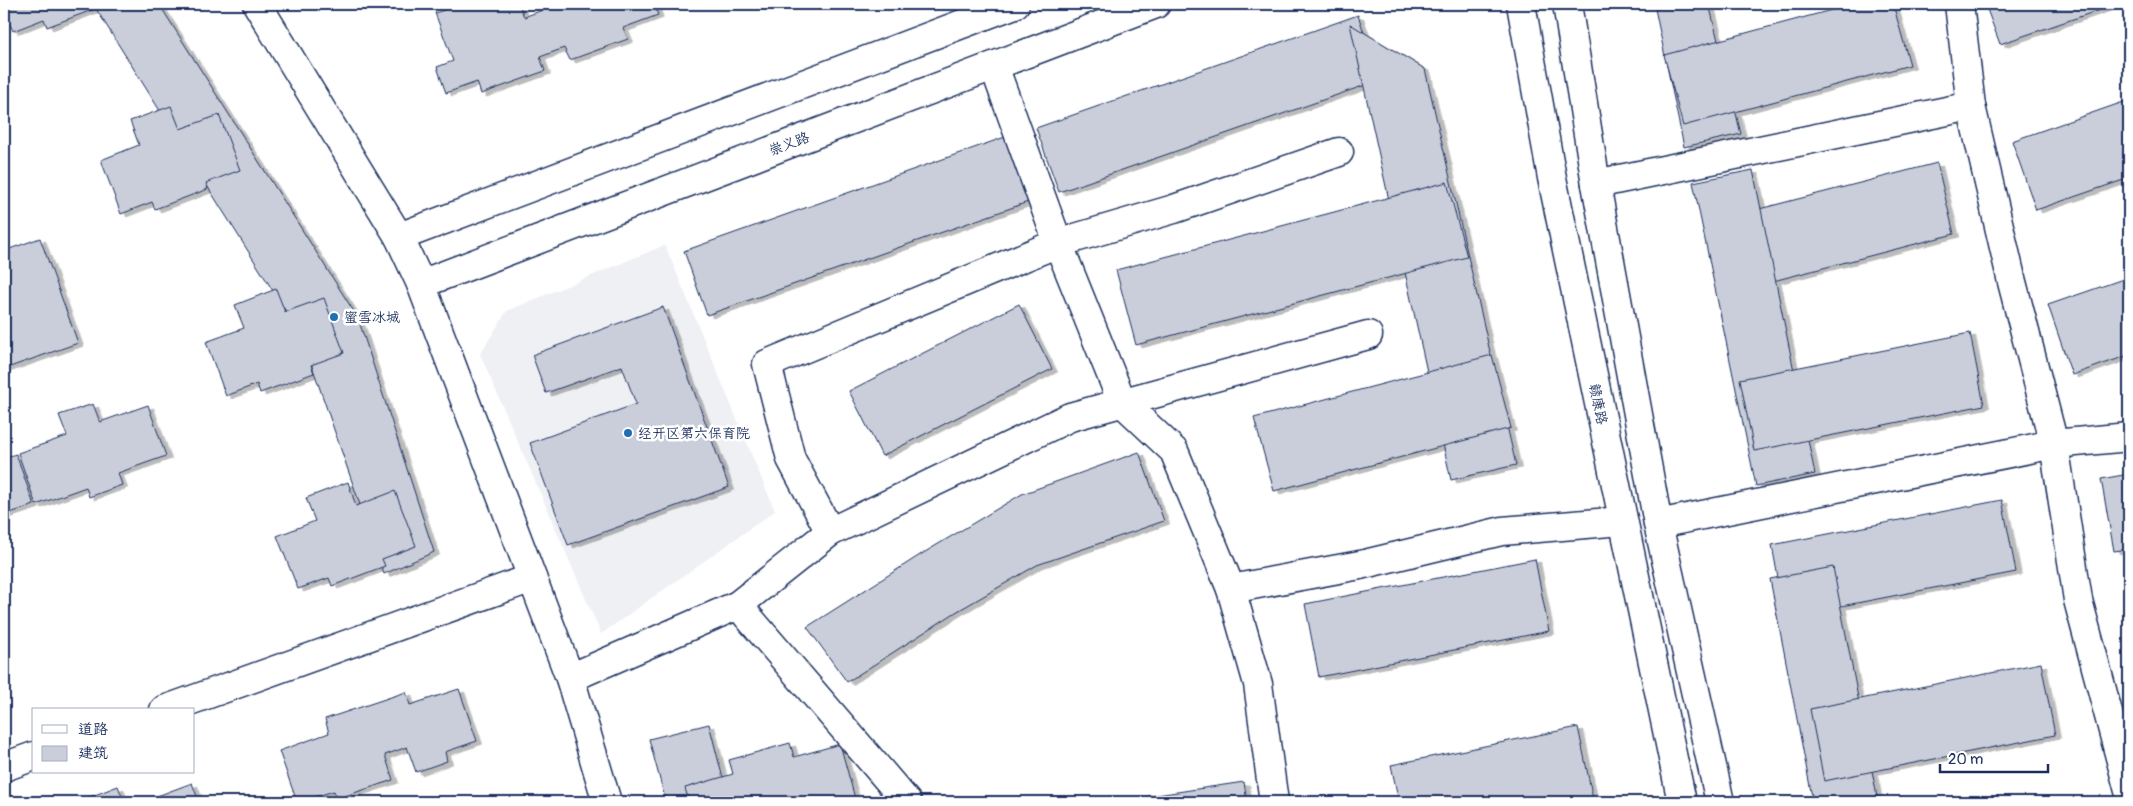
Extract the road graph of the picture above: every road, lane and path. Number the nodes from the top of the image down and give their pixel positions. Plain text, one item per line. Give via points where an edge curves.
1 (257, 4) edge
2 (1015, 4) edge
3 (1156, 4) edge
4 (1521, 4) edge
5 (1567, 4) edge
6 (1959, 4) edge
7 (994, 66) junction
8 (1971, 106) junction
9 (1339, 152) dead end
10 (1596, 184) junction
11 (399, 237) junction
12 (1058, 243) junction
13 (421, 284) junction
14 (1368, 335) dead end
15 (1122, 402) junction
16 (2129, 437) edge
17 (2054, 444) junction
18 (1622, 521) junction
19 (1658, 524) junction
20 (830, 532) junction
21 (532, 578) junction
22 (1231, 589) junction
23 (738, 605) junction
24 (570, 678) junction
25 (170, 708) edge
26 (32, 757) edge
27 (4, 767) edge
28 (2129, 791) edge
29 (607, 802) edge
30 (908, 802) edge
31 (1274, 802) edge
32 (1682, 802) edge
33 (1720, 802) edge

1 - 11 main road
2 - 11 main road
3 - 7 main road, 崇义路
4 - 18 main road, 赣康路 via 1552,178
5 - 10 main road
6 - 8 main road
7 - 12 main road
7 - 13 main road, 崇义路
8 - 10 main road
8 - 17 main road
9 - 12 main road via 1174,209
10 - 19 main road
11 - 13 main road
12 - 15 main road
12 - 20 main road via 768,364 791,459
13 - 21 main road
14 - 15 main road
15 - 20 main road via 1070,417
15 - 22 main road via 1174,451
16 - 17 main road
17 - 19 main road
17 - 28 main road via 2078,600
18 - 22 main road via 1502,531 1360,564
18 - 32 main road, 赣康路
19 - 33 main road
20 - 23 main road
21 - 24 main road
21 - 25 main road
22 - 31 main road via 1258,684
23 - 24 main road
23 - 30 main road
24 - 29 main road
26 - 27 main road

